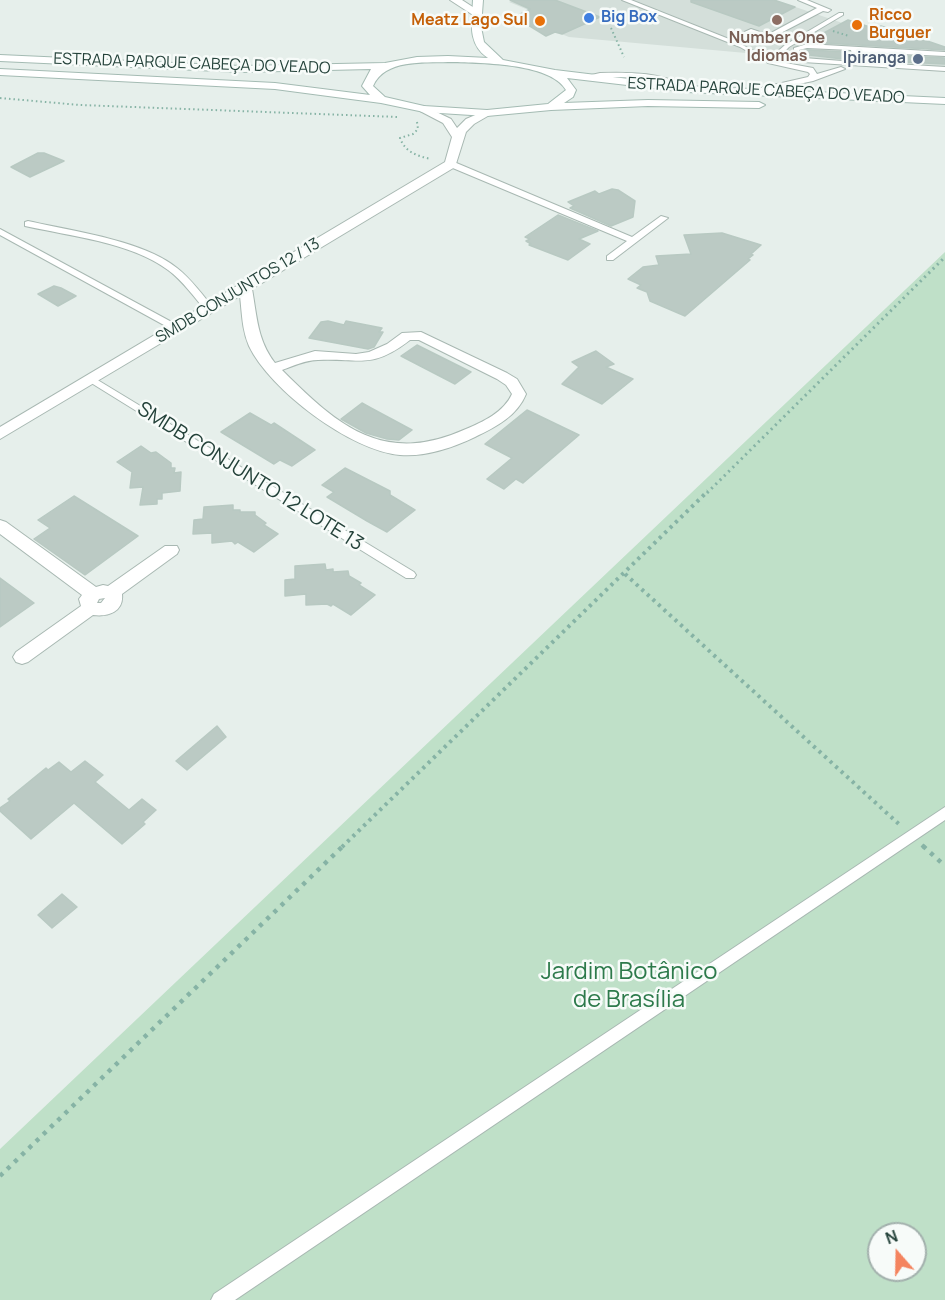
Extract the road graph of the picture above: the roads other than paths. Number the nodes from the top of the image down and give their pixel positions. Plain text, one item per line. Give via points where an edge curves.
1 (455, 0) edge
2 (478, 0) edge
3 (625, 0) edge
4 (801, 0) edge
5 (823, 8) junction
6 (477, 13) junction
7 (477, 40) junction
8 (730, 41) junction
9 (853, 48) dead end
10 (945, 54) edge
11 (0, 58) edge
12 (444, 58) junction
13 (770, 62) junction
14 (507, 63) junction
15 (857, 64) junction
16 (383, 66) junction
17 (803, 69) junction
18 (841, 69) junction
19 (945, 69) edge
20 (0, 72) edge
21 (551, 72) junction
22 (810, 79) junction
23 (754, 92) junction
24 (381, 100) junction
25 (945, 101) edge
26 (772, 106) dead end
27 (551, 107) junction
28 (830, 108) dead end
29 (424, 110) junction
30 (945, 112) edge
31 (487, 113) junction
32 (457, 136) junction
33 (451, 164) junction
34 (664, 218) dead end
35 (28, 224) dead end
36 (0, 232) edge
37 (633, 240) junction
38 (610, 258) dead end
39 (245, 286) junction
40 (209, 309) junction
41 (176, 328) junction
42 (273, 369) junction
43 (91, 379) junction
44 (0, 434) edge
45 (0, 526) edge
46 (171, 550) dead end
47 (410, 574) dead end
48 (92, 601) junction
49 (22, 657) dead end
50 (945, 813) edge
51 (220, 1300) edge

1 - 6 main road
2 - 6 main road
3 - 8 lane
4 - 5 lane
5 - 8 lane via 773,35 751,31
5 - 13 lane via 841,14 787,45
6 - 7 main road
7 - 12 main road via 470,50
7 - 14 main road via 485,53
8 - 13 lane
9 - 15 lane via 807,46 795,53 803,60
10 - 15 lane via 854,50
11 - 16 main road, ESTRADA PARQUE CABEÇA DO VEADO via 241,69
12 - 14 main road, ESTRADA PARQUE CABEÇA DO VEADO
12 - 16 main road, ESTRADA PARQUE CABEÇA DO VEADO
13 - 17 lane
14 - 21 main road, ESTRADA PARQUE CABEÇA DO VEADO
15 - 18 lane
15 - 19 lane
16 - 24 main road via 366,79 367,86
17 - 18 lane
17 - 22 lane via 813,72
18 - 22 lane
20 - 24 main road, ESTRADA PARQUE CABEÇA DO VEADO via 215,81
21 - 23 main road, ESTRADA PARQUE CABEÇA DO VEADO via 687,89
21 - 27 main road via 571,90
22 - 23 lane
23 - 25 main road, ESTRADA PARQUE CABEÇA DO VEADO
24 - 29 main road, ESTRADA PARQUE CABEÇA DO VEADO
26 - 27 main road, ESTRADA PARQUE CABEÇA DO VEADO via 658,103
27 - 31 main road, ESTRADA PARQUE CABEÇA DO VEADO
28 - 30 main road, ESTRADA PARQUE CABEÇA DO VEADO
29 - 31 main road, ESTRADA PARQUE CABEÇA DO VEADO
29 - 32 main road via 447,121
31 - 32 main road via 469,121
32 - 33 main road
33 - 37 lane
33 - 39 main road, SMDB CONJUNTOS 12 / 13
34 - 37 lane
35 - 40 lane via 152,258 175,271
36 - 41 lane
37 - 38 lane
39 - 40 main road, SMDB CONJUNTOS 12 / 13
39 - 42 main road via 255,342
40 - 41 main road, SMDB CONJUNTOS 12 / 13
41 - 43 main road, SMDB CONJUNTOS 12 / 13
42 - 42 main road via 338,428 366,443 393,451 442,445 467,436 512,408 519,394 512,382 502,376 421,336 407,336 372,356 315,355
43 - 44 main road, SMDB CONJUNTOS 12 / 13
43 - 47 lane, SMDB CONJUNTO 12 LOTE 13
45 - 48 main road
46 - 48 main road via 111,593 115,600 111,607 99,611
48 - 49 main road
50 - 51 lane

